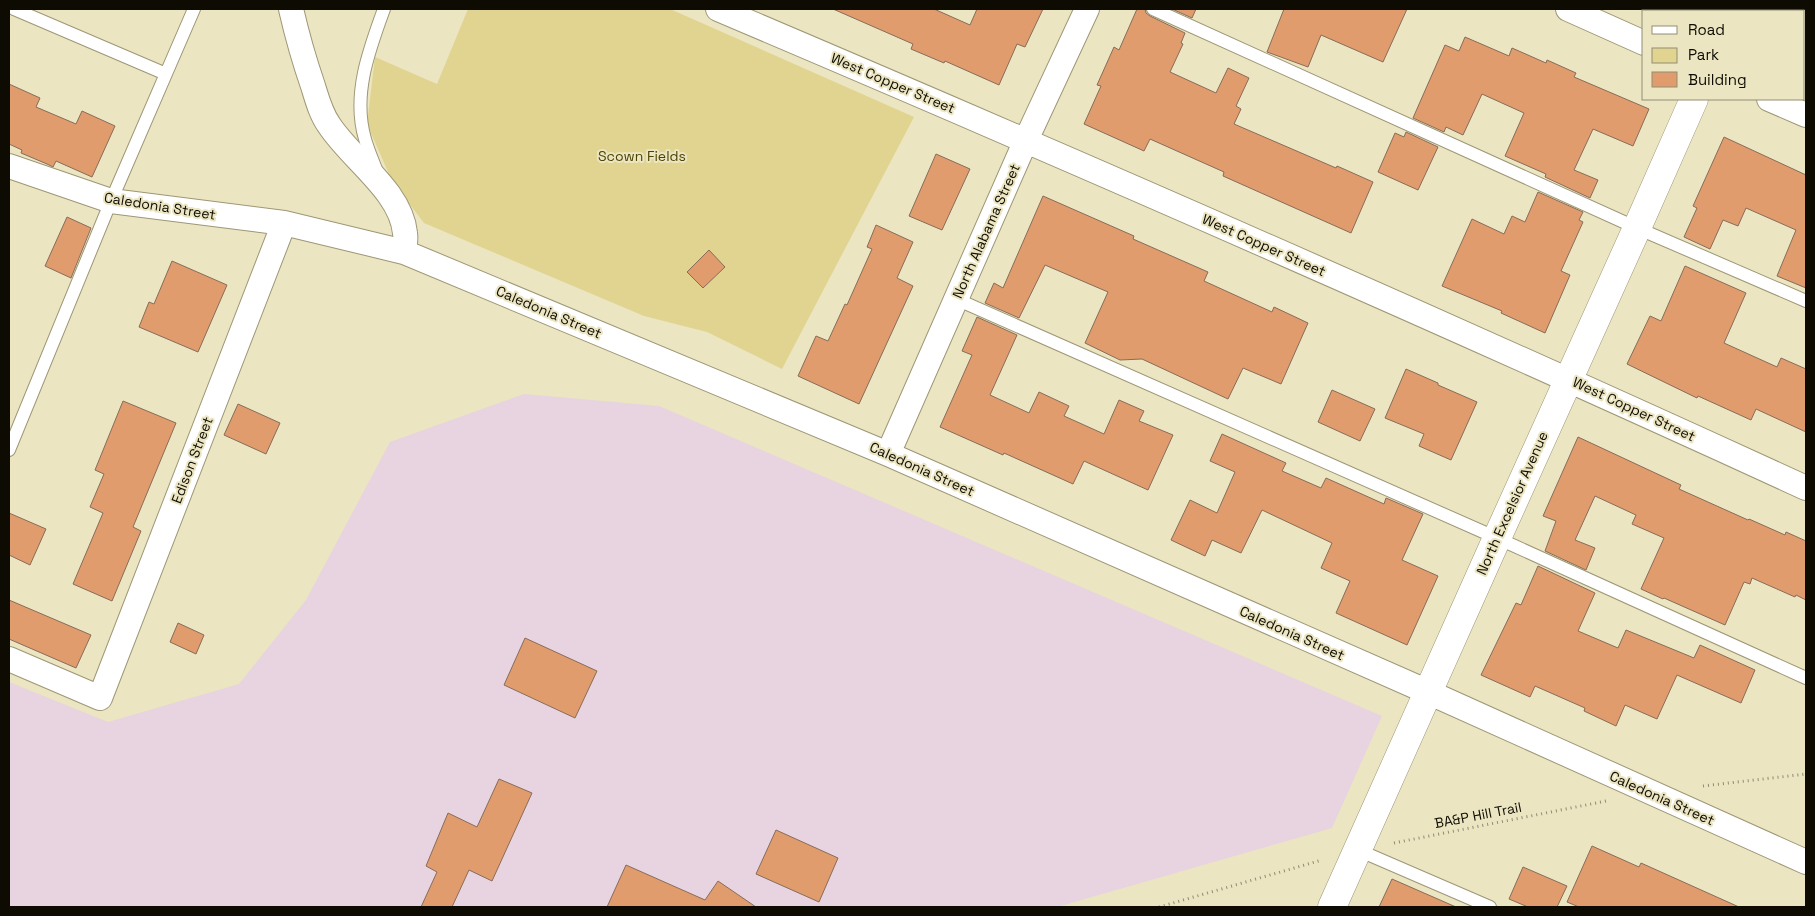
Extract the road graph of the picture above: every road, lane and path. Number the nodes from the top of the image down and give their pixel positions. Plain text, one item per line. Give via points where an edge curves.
1 (14, 9) edge
2 (194, 9) edge
3 (291, 9) edge
4 (384, 9) edge
5 (718, 9) edge
6 (1087, 9) edge
7 (1153, 9) edge
8 (1568, 9) edge
9 (1642, 42) edge
10 (166, 74) junction
11 (1694, 100) edge
12 (1771, 100) edge
13 (1806, 115) edge
14 (1026, 140) junction
15 (9, 166) edge
16 (381, 183) junction
17 (110, 201) junction
18 (284, 223) junction
19 (1638, 228) junction
20 (404, 252) junction
21 (956, 299) junction
22 (1806, 301) edge
23 (1568, 379) junction
24 (9, 450) edge
25 (888, 454) junction
26 (1806, 488) edge
27 (1496, 538) junction
28 (9, 659) edge
29 (1806, 678) edge
30 (1428, 692) junction
31 (1806, 774) edge
32 (1696, 787) dead end
33 (1649, 792) junction
34 (1358, 850) junction
35 (1806, 862) edge
36 (1160, 907) edge
37 (1332, 907) edge
38 (1490, 907) edge

1 - 10 lane
2 - 10 lane
3 - 16 street via 300,47 328,125
4 - 16 lane via 368,53 360,104 364,137
5 - 14 street, West Copper Street
6 - 14 street, North Alabama Street
7 - 19 lane
8 - 9 street
10 - 17 lane
11 - 19 street, North Excelsior Avenue
12 - 13 street
14 - 21 street, North Alabama Street
14 - 23 street, West Copper Street
15 - 17 street, Caledonia Street
16 - 20 street via 400,214 406,233
17 - 18 street, Caledonia Street
17 - 24 lane
18 - 20 street, Caledonia Street
18 - 28 street, Edison Street via 100,698
19 - 22 lane
19 - 23 street, North Excelsior Avenue
20 - 25 street, Caledonia Street
21 - 25 street, North Alabama Street
21 - 27 lane
23 - 26 street, West Copper Street
23 - 27 street, North Excelsior Avenue
25 - 30 street, Caledonia Street
27 - 29 lane
27 - 30 street, North Excelsior Avenue
30 - 33 street, Caledonia Street
30 - 34 street, North Excelsior Avenue
31 - 32 path
33 - 34 path, BA&P Hill Trail
33 - 35 street, Caledonia Street
34 - 36 path, BA&P Hill Trail
34 - 37 street, North Excelsior Avenue
34 - 38 lane

